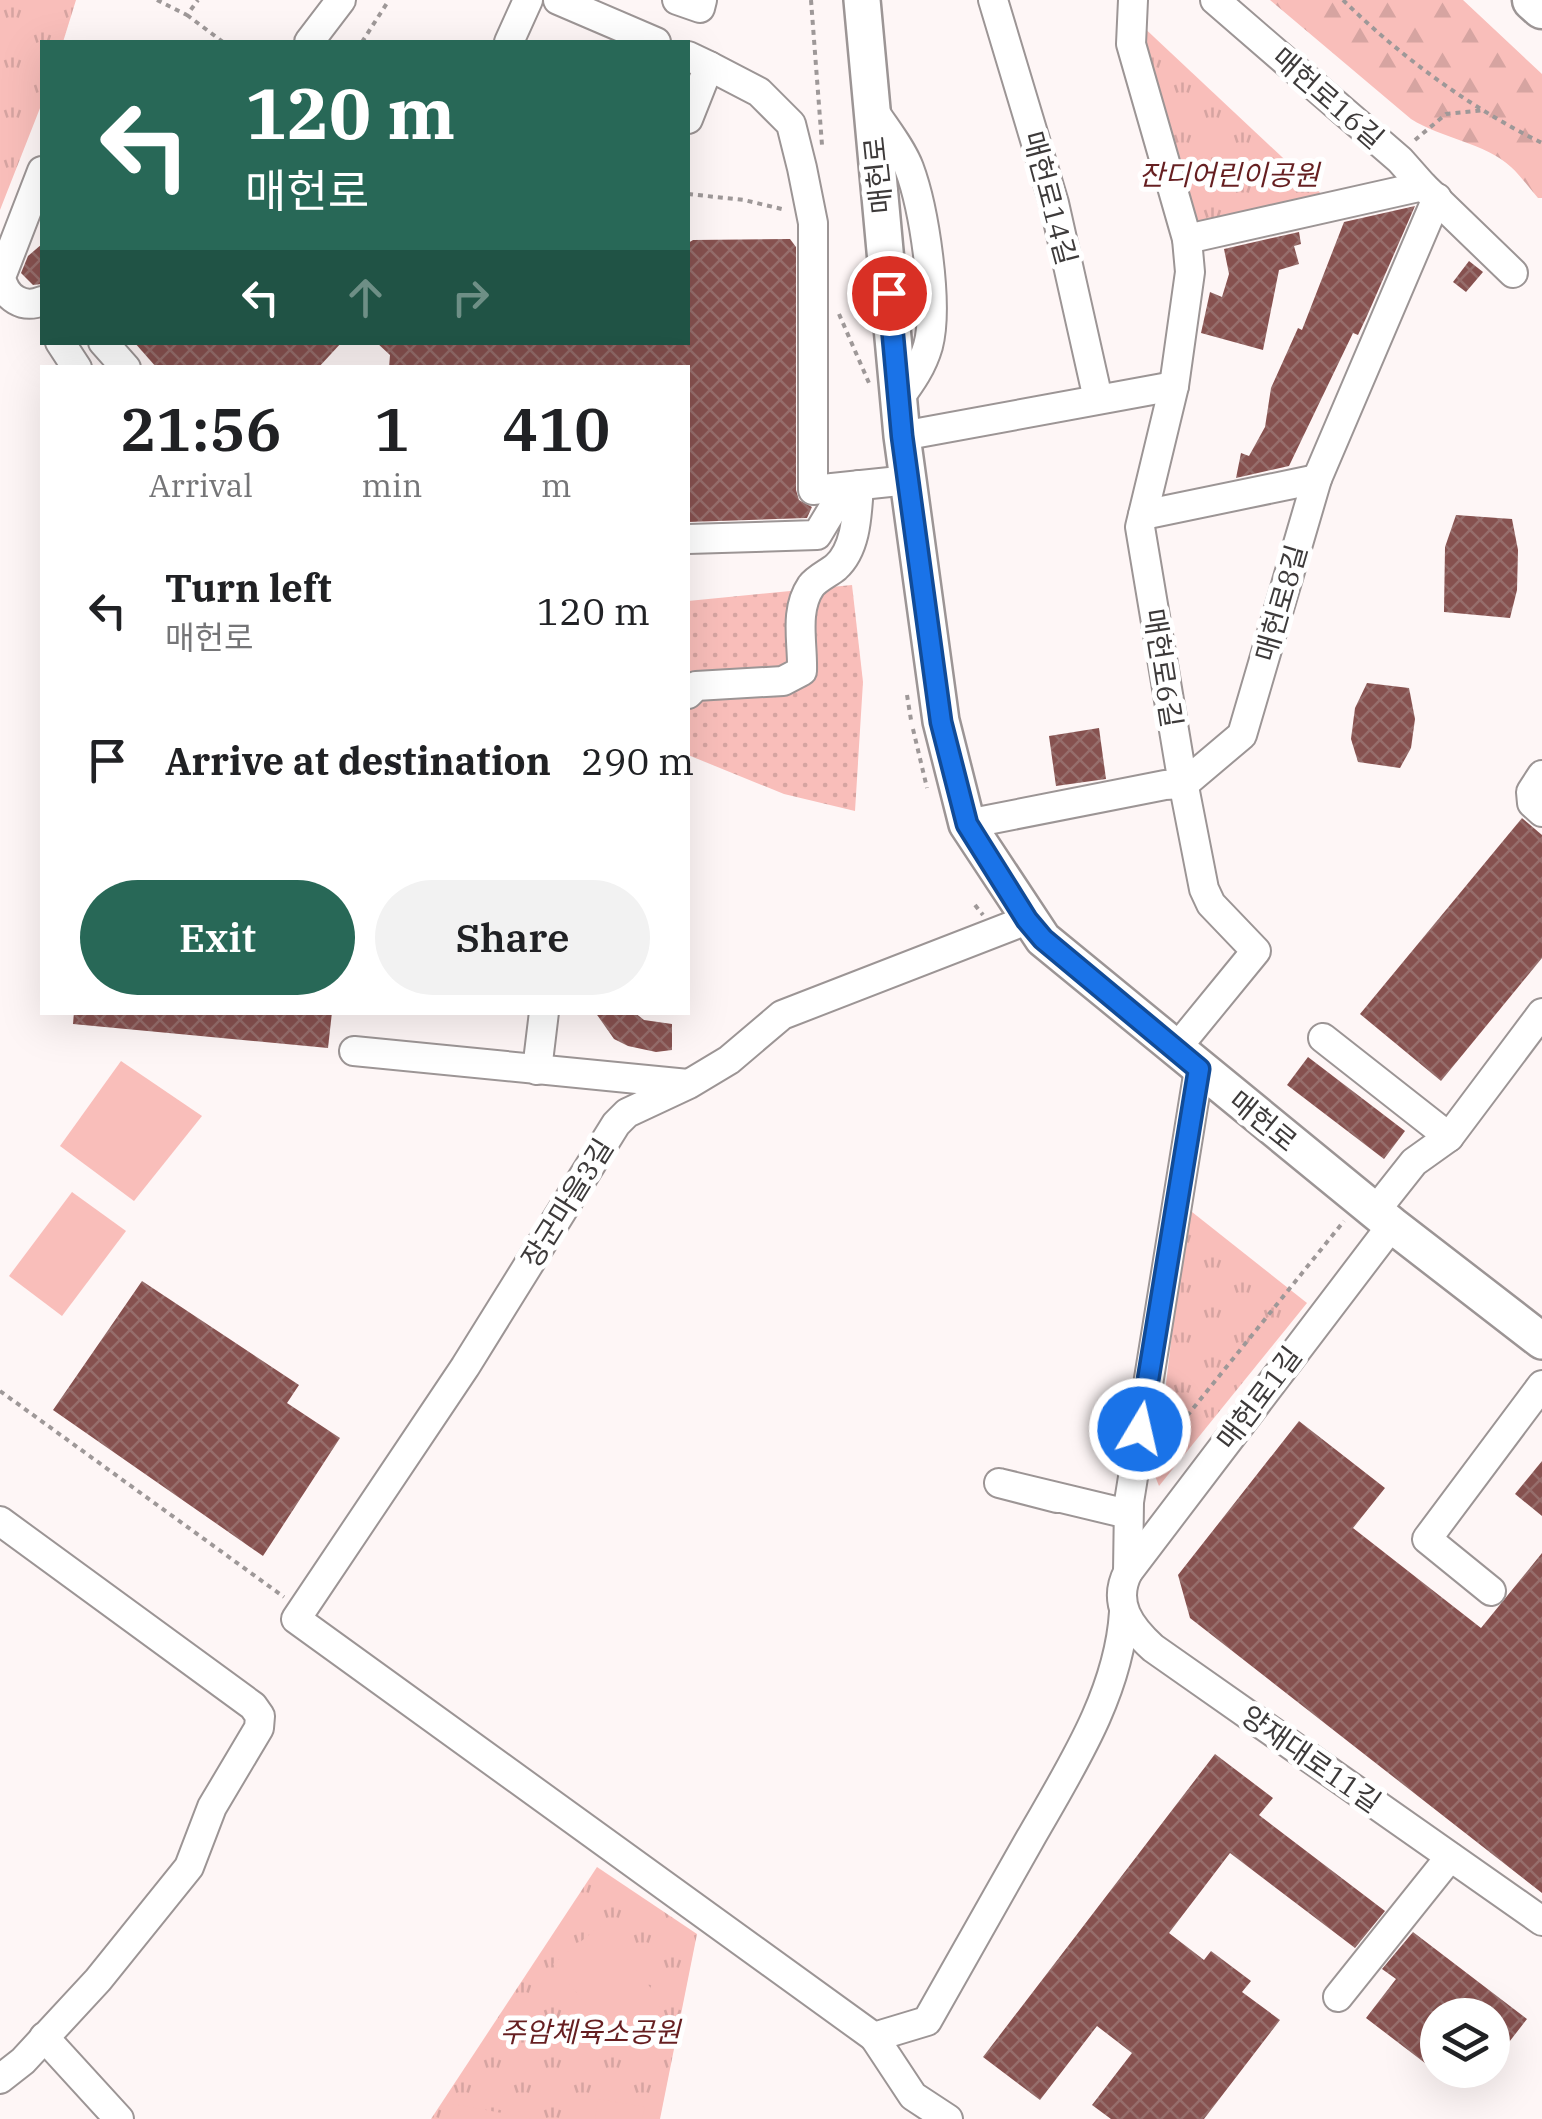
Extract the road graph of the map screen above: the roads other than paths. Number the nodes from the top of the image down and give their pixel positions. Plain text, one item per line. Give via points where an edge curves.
1 (341, 0) edge
2 (528, 0) edge
3 (558, 0) edge
4 (677, 0) edge
5 (702, 0) edge
6 (862, 0) edge
7 (993, 0) edge
8 (1134, 0) edge
9 (1215, 0) edge
10 (1533, 0) edge
11 (600, 8) edge
12 (1542, 8) edge
13 (311, 40) edge
14 (510, 40) edge
15 (653, 40) edge
16 (698, 61) edge
17 (690, 107) edge
18 (40, 175) edge
19 (1430, 192) junction
20 (1188, 240) junction
21 (1513, 273) dead end
22 (40, 302) edge
23 (107, 345) edge
24 (123, 365) edge
25 (1174, 386) junction
26 (1098, 399) junction
27 (902, 436) junction
28 (1317, 479) junction
29 (909, 480) junction
30 (853, 486) junction
31 (1143, 515) junction
32 (690, 540) edge
33 (690, 692) edge
34 (1542, 776) edge
35 (1184, 784) junction
36 (1542, 812) edge
37 (967, 824) junction
38 (1027, 920) junction
39 (1542, 1013) edge
40 (544, 1015) edge
41 (1323, 1038) dead end
42 (354, 1051) dead end
43 (1187, 1059) junction
44 (537, 1070) junction
45 (690, 1084) junction
46 (1449, 1137) junction
47 (1370, 1218) junction
48 (1542, 1342) edge
49 (1542, 1385) edge
50 (999, 1483) dead end
51 (1128, 1514) junction
52 (0, 1522) edge
53 (1128, 1572) junction
54 (1491, 1591) dead end
55 (1124, 1612) junction
56 (1450, 1857) junction
57 (1542, 1921) edge
58 (1338, 1998) dead end
59 (874, 2037) junction
60 (44, 2038) junction
61 (0, 2079) edge
62 (119, 2119) edge
63 (948, 2119) edge

1 - 13 street
2 - 14 street
3 - 11 street
4 - 5 street via 700,8
6 - 27 main road, 매헌로
7 - 26 street, 매헌로14길 via 1054,203
8 - 20 street, 매헌로6길 via 1131,44
9 - 19 street, 매헌로16길
10 - 12 highway
11 - 15 street
16 - 17 street
16 - 30 street via 759,92 790,124 813,223 812,490
18 - 22 street via 1,278 14,299
19 - 20 street
19 - 21 street, 매헌로16길
19 - 28 street, 매헌로8길
20 - 25 street, 매헌로6길 via 1190,272
23 - 24 street
25 - 26 street
25 - 31 street, 매헌로6길
26 - 27 street
27 - 29 main road, 매헌로
28 - 31 street
28 - 35 street, 매헌로8길 via 1242,736
29 - 30 street
29 - 37 main road, 매헌로 via 941,722
30 - 32 street via 817,535
30 - 33 street via 856,516 848,555 812,584 799,624 802,671 782,681 696,686
31 - 35 street, 매헌로6길
34 - 36 street via 1531,792
35 - 37 street, 매헌로8길
35 - 43 street, 매헌로6길 via 1204,890 1256,951
37 - 38 main road, 매헌로
38 - 43 main road, 매헌로
38 - 45 street, 장군마을3길 via 782,1015
39 - 46 street, 매헌로1길
40 - 44 street
41 - 46 street
42 - 44 street
43 - 47 main road, 매헌로
43 - 51 street
44 - 45 street
45 - 59 street, 장군마을3길 via 616,1124 465,1367 299,1614
46 - 47 street, 매헌로1길 via 1414,1162
47 - 48 main road, 매헌로
47 - 53 street, 매헌로1길
49 - 54 street via 1427,1540
50 - 51 street
51 - 53 street
52 - 60 street via 260,1716 250,1746 212,1807 190,1868
53 - 55 street
55 - 56 street, 양재대로11길 via 1153,1648
55 - 59 street via 1108,1684 1082,1747 927,2021
56 - 57 street, 양재대로11길
56 - 58 street
59 - 63 street via 914,2096
60 - 61 street
60 - 62 street

